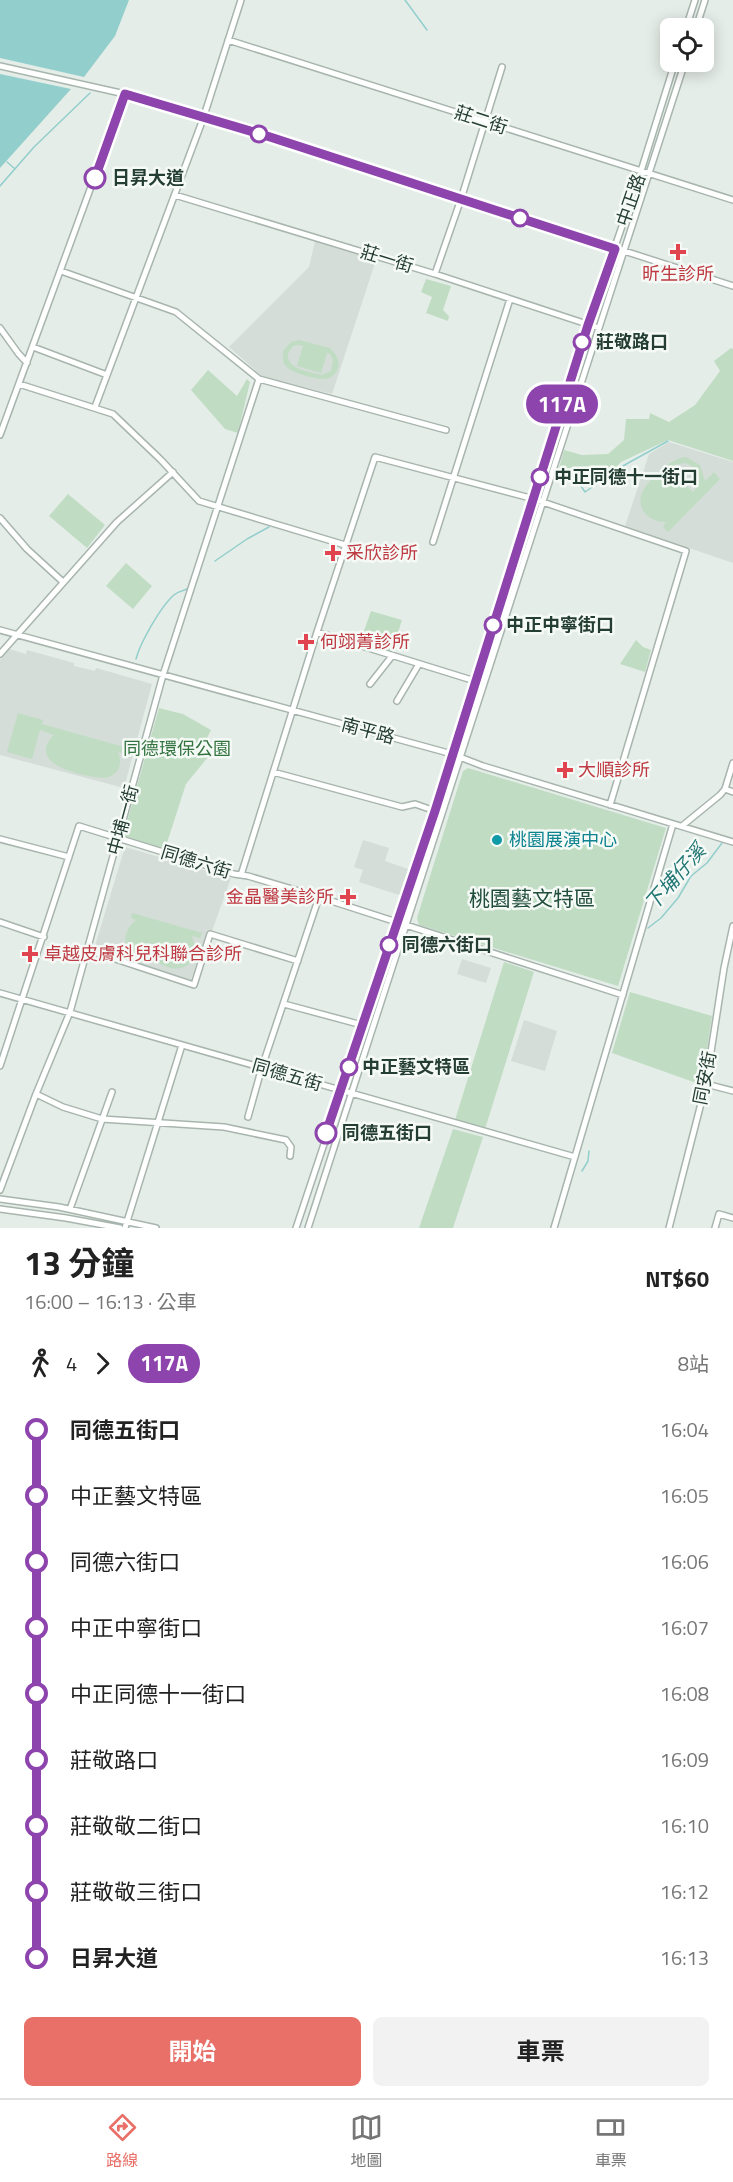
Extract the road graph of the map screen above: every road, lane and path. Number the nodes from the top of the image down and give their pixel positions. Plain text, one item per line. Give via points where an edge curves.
1 (241, 0) edge
2 (695, 0) edge
3 (705, 0) edge
4 (689, 18) edge
5 (699, 18) edge
6 (228, 40) junction
7 (0, 66) edge
8 (502, 67) dead end
9 (672, 72) edge
10 (682, 72) edge
11 (125, 94) junction
12 (203, 118) junction
13 (486, 122) junction
14 (641, 171) junction
15 (649, 173) junction
16 (175, 195) junction
17 (461, 199) junction
18 (733, 200) edge
19 (615, 249) junction
20 (624, 252) junction
21 (60, 271) junction
22 (435, 274) junction
23 (733, 286) edge
24 (136, 298) junction
25 (510, 299) junction
26 (588, 325) junction
27 (0, 328) edge
28 (599, 328) junction
29 (33, 347) junction
30 (27, 363) junction
31 (108, 375) junction
32 (259, 379) junction
33 (18, 384) junction
34 (95, 407) junction
35 (446, 430) dead end
36 (0, 435) edge
37 (173, 472) junction
38 (452, 478) junction
39 (534, 499) junction
40 (542, 502) junction
41 (217, 507) junction
42 (0, 518) edge
43 (433, 542) dead end
44 (345, 545) junction
45 (63, 582) junction
46 (0, 630) edge
47 (317, 632) junction
48 (16, 635) junction
49 (0, 654) edge
50 (392, 656) junction
51 (419, 664) junction
52 (163, 675) junction
53 (474, 681) junction
54 (370, 684) dead end
55 (483, 684) junction
56 (398, 701) dead end
57 (292, 710) junction
58 (452, 754) junction
59 (460, 759) junction
60 (733, 763) edge
61 (273, 772) junction
62 (725, 789) junction
63 (733, 792) edge
64 (610, 805) junction
65 (435, 811) junction
66 (673, 824) junction
67 (682, 826) junction
68 (118, 838) junction
69 (0, 839) edge
70 (733, 842) edge
71 (69, 857) junction
72 (241, 875) junction
73 (319, 897) junction
74 (0, 922) edge
75 (397, 922) junction
76 (405, 926) junction
77 (733, 926) edge
78 (44, 937) junction
79 (88, 951) junction
80 (298, 961) junction
81 (0, 993) edge
82 (623, 995) junction
83 (24, 999) junction
84 (284, 1004) junction
85 (70, 1012) junction
86 (362, 1025) junction
87 (183, 1045) junction
88 (0, 1066) edge
89 (262, 1067) junction
90 (706, 1084) junction
91 (341, 1090) junction
92 (733, 1091) edge
93 (112, 1092) dead end
94 (351, 1093) junction
95 (36, 1094) junction
96 (248, 1117) dead end
97 (102, 1119) junction
98 (157, 1123) junction
99 (290, 1156) dead end
100 (575, 1157) junction
101 (0, 1190) edge
102 (0, 1199) edge
103 (0, 1209) edge
104 (70, 1209) junction
105 (733, 1218) edge
106 (127, 1221) junction
107 (120, 1228) edge
108 (124, 1228) edge
109 (156, 1228) edge
110 (296, 1228) edge
111 (308, 1228) edge
112 (554, 1228) edge
113 (669, 1228) edge
114 (716, 1228) edge

1 - 6 street
2 - 4 street
3 - 5 street
6 - 12 street
6 - 13 street, 莊二街
7 - 11 street
8 - 13 street
9 - 14 street, 中正路
10 - 15 street, 中正路
11 - 12 street
11 - 21 street
12 - 16 street
12 - 17 street
13 - 14 street, 莊二街
13 - 17 street
14 - 15 street, 莊二街
14 - 19 street, 中正路
15 - 18 street, 莊二街
15 - 20 street, 中正路
16 - 22 street, 莊一街
16 - 24 street
17 - 19 street
17 - 22 street
19 - 20 street
19 - 26 street, 中正路
20 - 23 street
20 - 28 street, 中正路
21 - 24 street
21 - 29 street
22 - 25 street, 莊一街
24 - 31 street
24 - 32 street via 177,312
25 - 26 street, 莊一街
25 - 38 street
26 - 28 street, 莊一街
26 - 39 street, 中正路
27 - 30 street
28 - 40 street, 中正路
29 - 30 street
29 - 31 street
30 - 33 street
31 - 34 street
32 - 35 street
32 - 41 street, 中埔一街
33 - 34 street
33 - 36 street
34 - 37 street via 113,414
37 - 41 street via 199,501
37 - 45 street via 117,522
38 - 39 street
38 - 43 street
38 - 44 street via 375,457
39 - 40 street
39 - 53 street, 中正路
40 - 55 street, 中正路
40 - 64 street via 686,552
41 - 44 street
41 - 52 street, 中埔一街
42 - 45 street
44 - 47 street
45 - 48 street
46 - 48 street, 南平路
47 - 50 street
47 - 57 street
48 - 49 street
48 - 52 street, 南平路
50 - 51 street
50 - 54 street
51 - 53 street
51 - 56 street
52 - 57 street, 南平路
52 - 68 street, 中埔一街
53 - 55 street
53 - 58 street, 中正路
55 - 59 street, 中正路
57 - 58 street, 南平路
57 - 61 street
58 - 59 street, 南平路
58 - 65 street, 中正路
59 - 64 street, 南平路
59 - 76 street, 中正路
60 - 62 street
61 - 65 street via 402,807 416,804
61 - 72 street
62 - 63 street
62 - 67 street
64 - 66 street, 南平路
65 - 75 street, 中正路
66 - 67 street, 南平路
66 - 82 street
67 - 70 street, 南平路
68 - 71 street, 同德六街 via 79,826
68 - 72 street, 同德六街
68 - 79 street, 中埔一街
69 - 71 street
71 - 78 street
72 - 73 street, 同德六街
73 - 75 street, 同德六街
73 - 80 street
74 - 78 street
75 - 76 street, 同德六街
75 - 86 street, 中正路
76 - 82 street, 同德六街
76 - 94 street, 中正路
77 - 90 street, 同安街
78 - 83 street
79 - 80 street via 194,985 210,934
79 - 85 street, 中埔一街
80 - 84 street
81 - 83 street, 同德五街
82 - 100 street
83 - 85 street, 同德五街
83 - 88 street
84 - 86 street
84 - 89 street
85 - 87 street, 同德五街
85 - 95 street, 中埔一街
86 - 91 street, 中正路
87 - 89 street, 同德五街
87 - 98 street
89 - 91 street, 同德五街
89 - 96 street
90 - 92 street
90 - 113 street, 同安街
91 - 94 street, 同德五街
91 - 110 street, 中正路
93 - 97 street
94 - 100 street, 同德五街
94 - 111 street, 中正路
95 - 97 street
95 - 101 street, 中埔一街
97 - 98 street
97 - 104 street
98 - 99 street via 224,1127 286,1140 291,1147
98 - 106 street
100 - 112 street
102 - 104 street
103 - 107 street
104 - 106 street
105 - 114 street via 719,1214
106 - 108 street
106 - 109 street

